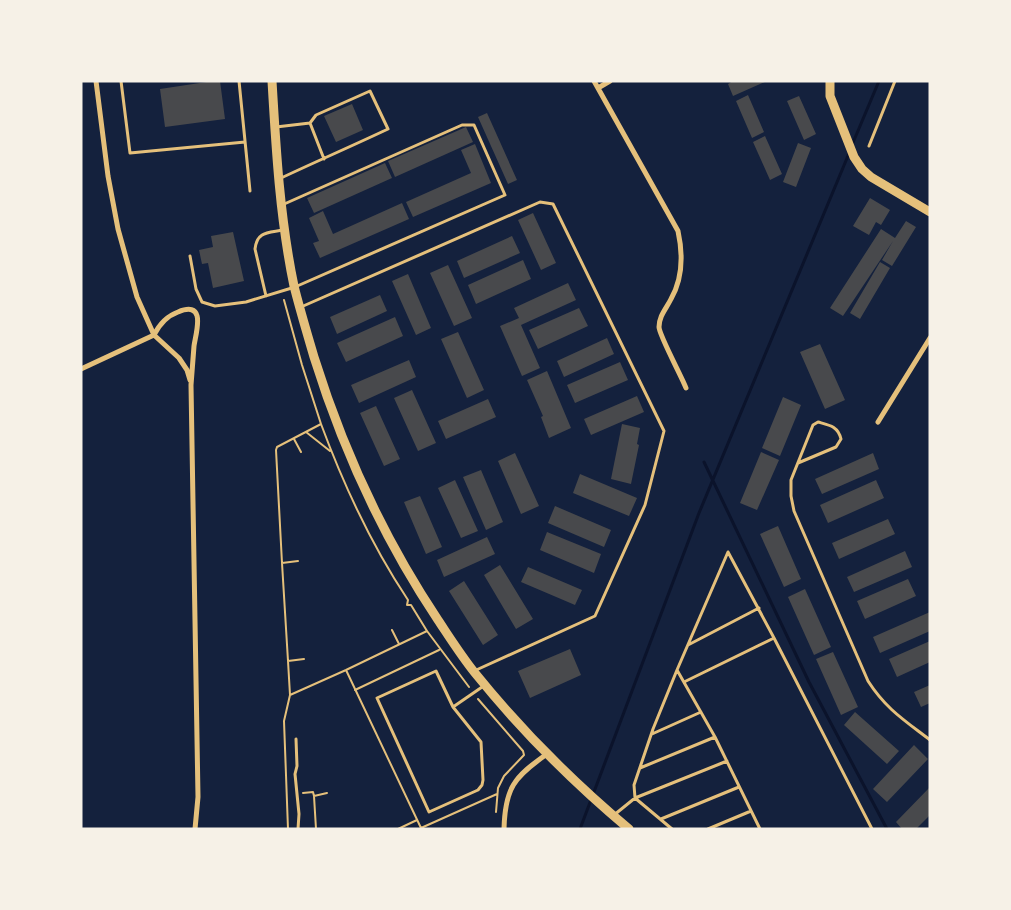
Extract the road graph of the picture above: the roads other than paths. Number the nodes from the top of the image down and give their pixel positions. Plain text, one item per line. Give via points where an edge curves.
1 (96, 81) edge
2 (121, 81) edge
3 (239, 81) edge
4 (272, 81) edge
5 (594, 81) edge
6 (610, 81) edge
7 (830, 81) edge
8 (895, 81) edge
9 (598, 88) junction
10 (310, 123) junction
11 (275, 127) junction
12 (245, 142) junction
13 (869, 146) dead end
14 (324, 159) junction
15 (279, 179) junction
16 (250, 191) dead end
17 (282, 205) junction
18 (930, 212) edge
19 (285, 230) junction
20 (190, 256) dead end
21 (294, 287) junction
22 (266, 296) junction
23 (300, 308) junction
24 (154, 335) junction
25 (930, 338) edge
26 (81, 369) edge
27 (191, 385) junction
28 (686, 388) dead end
29 (878, 422) dead end
30 (798, 463) junction
31 (759, 608) junction
32 (774, 638) junction
33 (688, 645) junction
34 (677, 670) junction
35 (473, 671) junction
36 (684, 682) junction
37 (485, 685) junction
38 (453, 707) junction
39 (701, 712) junction
40 (651, 734) junction
41 (715, 737) junction
42 (296, 739) dead end
43 (930, 740) edge
44 (547, 754) junction
45 (727, 761) junction
46 (639, 768) junction
47 (739, 787) junction
48 (635, 798) junction
49 (751, 811) junction
50 (613, 815) junction
51 (661, 820) junction
52 (195, 829) edge
53 (298, 829) edge
54 (504, 829) edge
55 (629, 829) edge
56 (672, 829) edge
57 (708, 829) edge
58 (760, 829) edge
59 (872, 829) edge

1 - 24 street via 118,229 137,297
2 - 12 lane via 130,153
3 - 12 lane
4 - 11 main road
5 - 9 street
6 - 9 street
7 - 18 main road via 830,96 854,157 862,169
8 - 13 lane
9 - 28 street via 678,231 681,270 672,298 661,316 659,329
10 - 11 lane
10 - 14 lane
10 - 14 lane via 316,116 370,91 388,129
11 - 15 main road
12 - 16 lane
14 - 15 lane
15 - 17 main road
17 - 19 main road
17 - 21 lane via 462,125 474,124 504,195
19 - 21 main road
19 - 22 lane via 262,234 256,242
20 - 22 lane via 202,302 215,306
21 - 22 lane
21 - 23 main road
23 - 35 main road via 324,389 382,527 422,597
23 - 35 lane via 540,202 553,204 664,431 645,505 596,616
24 - 26 street
24 - 27 street via 184,364
24 - 27 street via 164,320 173,314 187,309 197,314 199,322
25 - 29 street
27 - 52 street via 198,797
30 - 30 lane via 813,425 818,422 839,432 841,439 836,447
30 - 43 lane via 791,480 794,512 868,681 889,709
31 - 32 lane
31 - 33 lane
31 - 33 lane via 728,552
32 - 36 lane
32 - 59 lane
33 - 34 lane
34 - 36 lane
34 - 40 lane
35 - 37 main road
36 - 39 lane
37 - 38 lane
37 - 44 main road
38 - 38 lane via 436,671 377,698 429,812 478,790 484,780 481,742
39 - 40 lane
39 - 41 lane
40 - 46 lane
41 - 45 lane
41 - 46 lane
42 - 53 lane
44 - 50 main road
44 - 54 street via 519,776 512,786 506,800
45 - 47 lane
45 - 48 lane
46 - 48 lane via 634,785
47 - 49 lane
47 - 51 lane
48 - 50 lane
48 - 51 lane
49 - 57 lane
49 - 58 lane
50 - 55 main road
51 - 56 lane

